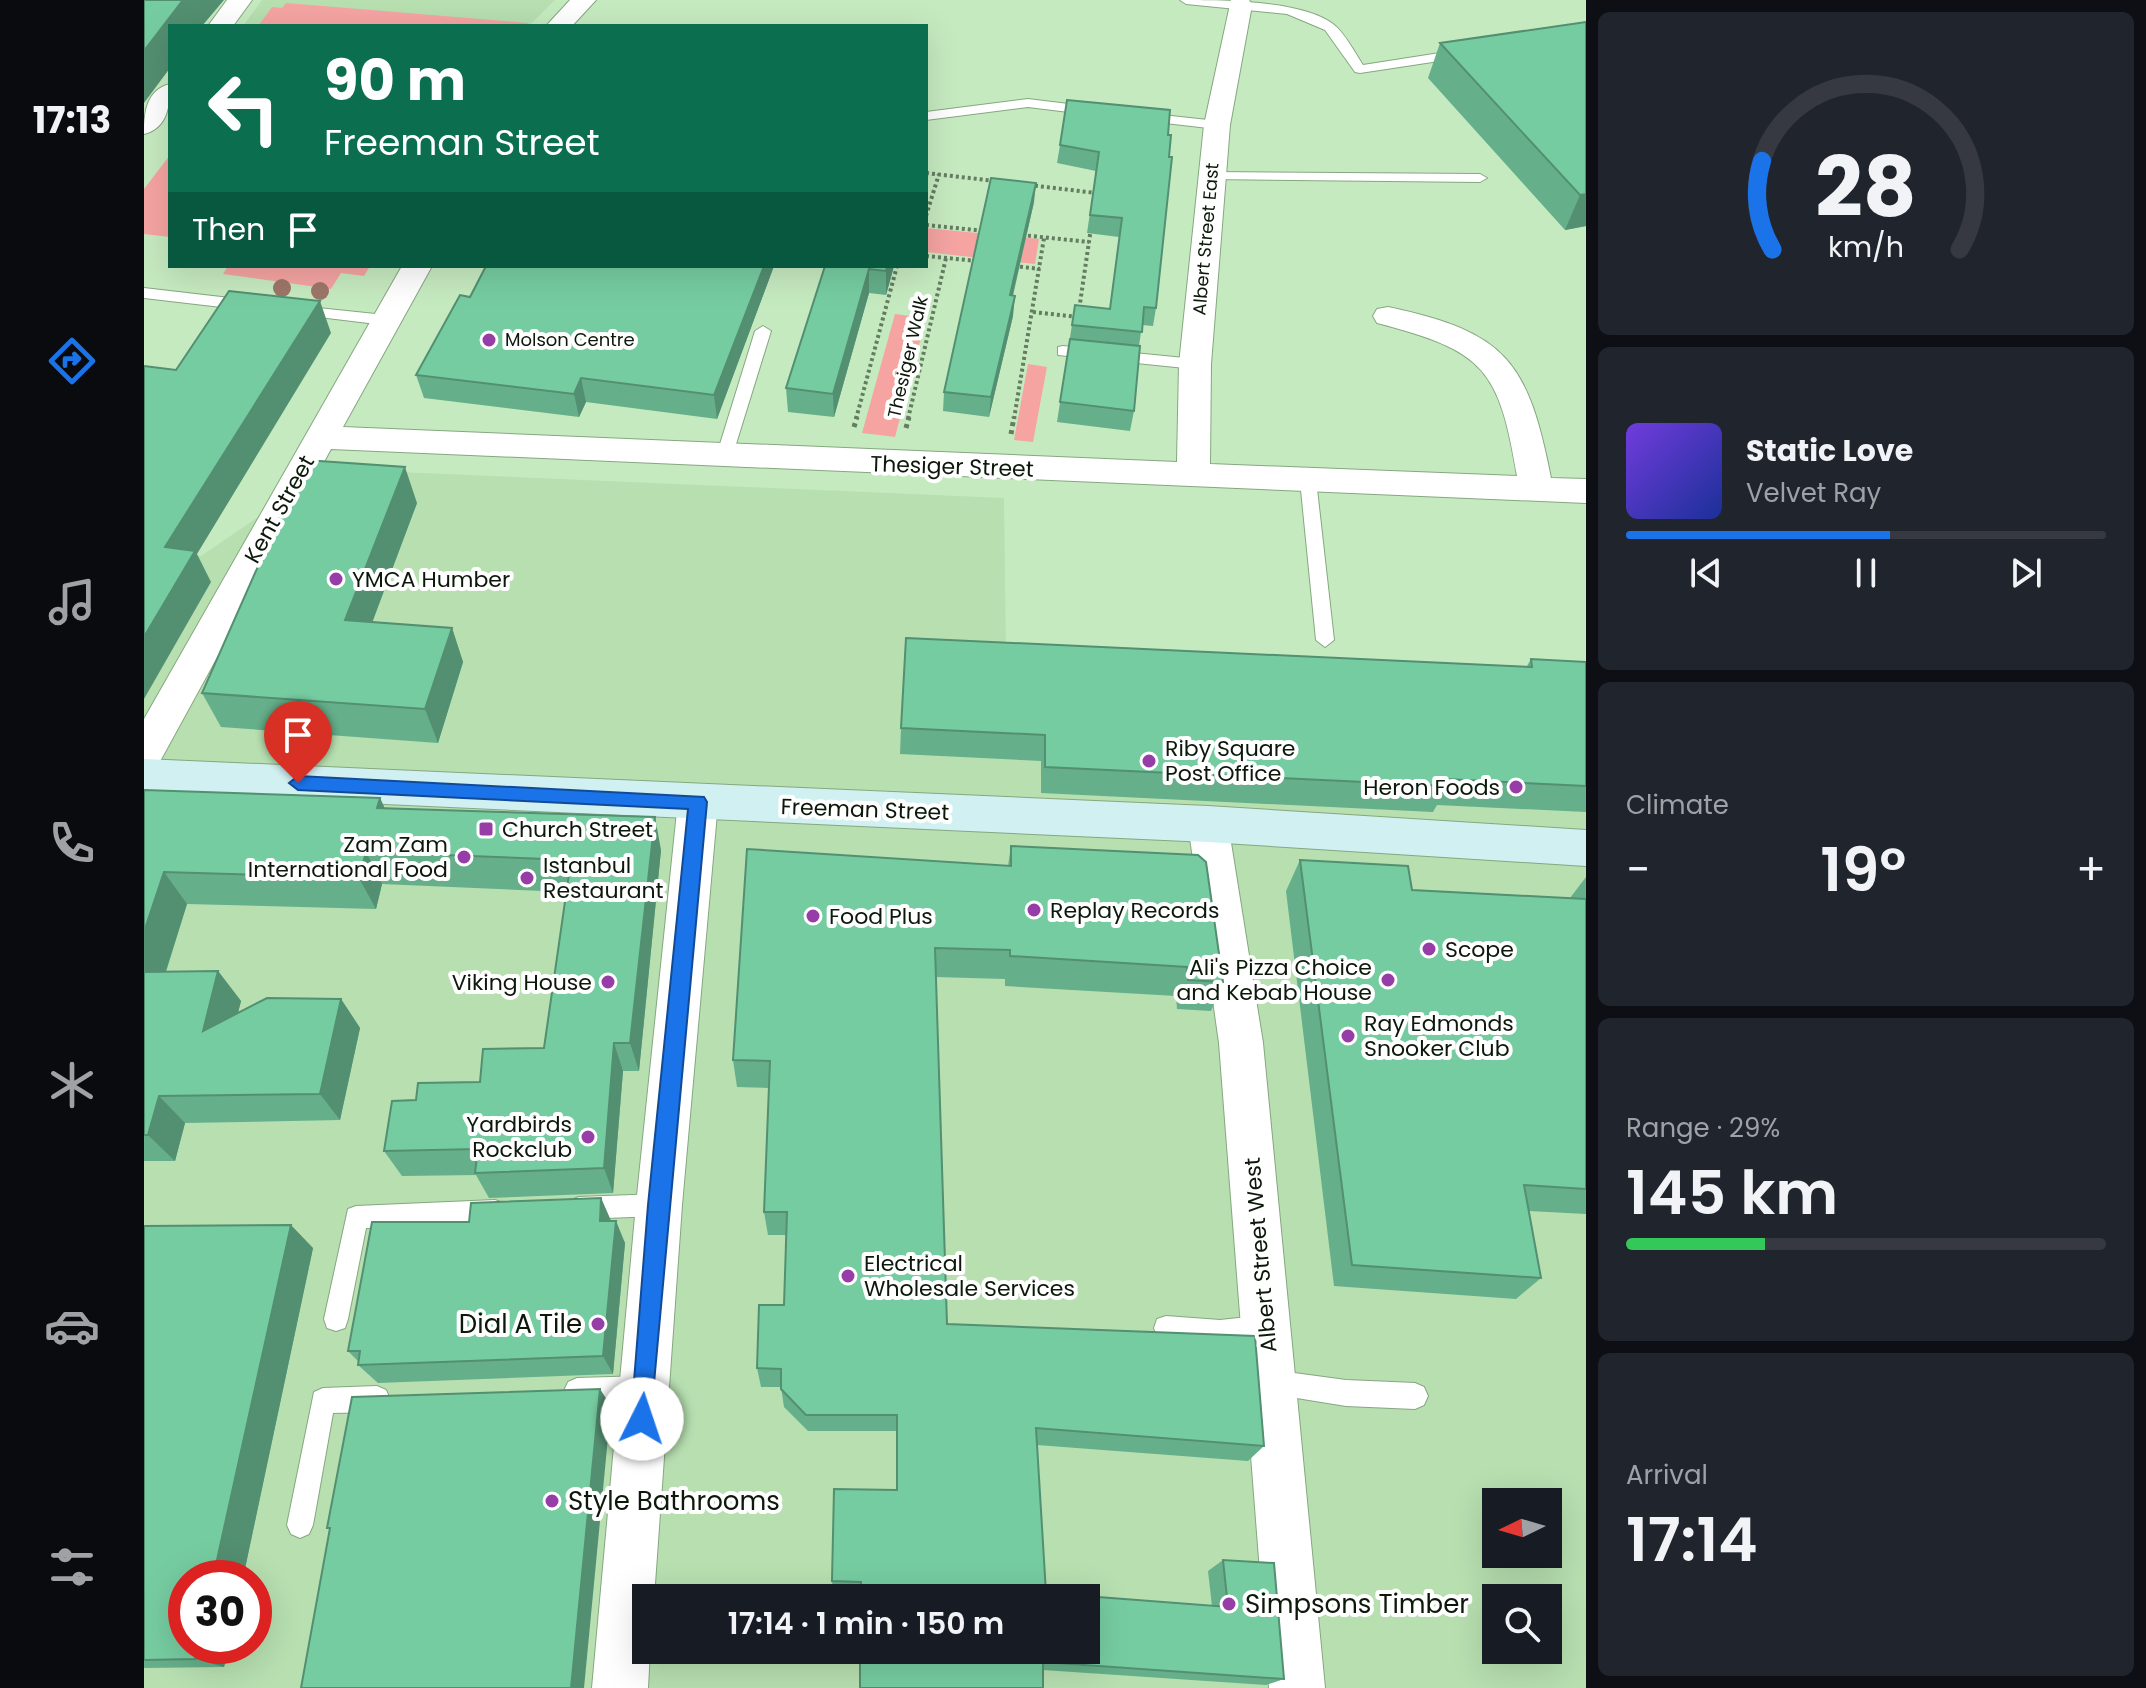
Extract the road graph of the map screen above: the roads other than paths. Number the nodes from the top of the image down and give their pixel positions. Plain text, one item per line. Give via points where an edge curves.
1 (240, 0) edge
2 (584, 0) edge
3 (1186, 0) edge
4 (1240, 5) junction
5 (222, 24) edge
6 (560, 24) edge
7 (1480, 51) edge
8 (168, 95) edge
9 (1107, 112) edge
10 (1123, 114) edge
11 (928, 116) edge
12 (1217, 125) junction
13 (144, 126) edge
14 (1212, 176) junction
15 (1480, 178) dead end
16 (416, 268) edge
17 (144, 293) edge
18 (1388, 316) dead end
19 (385, 320) junction
20 (763, 331) dead end
21 (1063, 351) dead end
22 (1195, 364) junction
23 (318, 437) junction
24 (724, 457) junction
25 (1193, 476) junction
26 (1308, 480) junction
27 (1536, 488) junction
28 (1586, 491) edge
29 (1325, 640) dead end
30 (144, 754) edge
31 (144, 776) edge
32 (698, 802) junction
33 (1208, 824) junction
34 (1586, 848) edge
35 (659, 1205) junction
36 (563, 1208) edge
37 (516, 1210) edge
38 (336, 1319) dead end
39 (1266, 1327) junction
40 (1166, 1328) dead end
41 (1271, 1381) junction
42 (645, 1389) junction
43 (553, 1392) edge
44 (1415, 1396) dead end
45 (400, 1398) edge
46 (300, 1525) dead end
47 (620, 1688) edge
48 (1297, 1688) edge

1 - 5 street
2 - 6 street
3 - 4 lane
4 - 7 lane via 1289,11 1329,27 1360,69
4 - 12 street, Albert Street East
8 - 13 street
9 - 11 lane via 1028,103
10 - 12 lane
12 - 14 street, Albert Street East
14 - 15 lane
14 - 22 street, Albert Street East
16 - 19 street, Kent Street
17 - 19 lane
18 - 27 street via 1449,333 1493,364 1518,401
19 - 23 street, Kent Street
20 - 24 lane
21 - 22 lane
22 - 25 street, Albert Street East
23 - 24 street, Thesiger Street
23 - 30 street, Kent Street
24 - 25 street, Thesiger Street
25 - 26 street, Thesiger Street
26 - 27 street, Thesiger Street
26 - 29 lane
27 - 28 street, Thesiger Street
31 - 32 main road, Freeman Street
32 - 33 main road, Freeman Street
32 - 35 street
33 - 34 main road, Freeman Street
33 - 39 street, Albert Street West via 1241,1043
35 - 36 lane
35 - 42 street
37 - 38 lane via 356,1217
39 - 40 lane via 1220,1332
39 - 41 street, Albert Street West
41 - 44 lane via 1346,1393
41 - 48 street, Albert Street West
42 - 43 lane
42 - 47 street
45 - 46 lane via 323,1401

